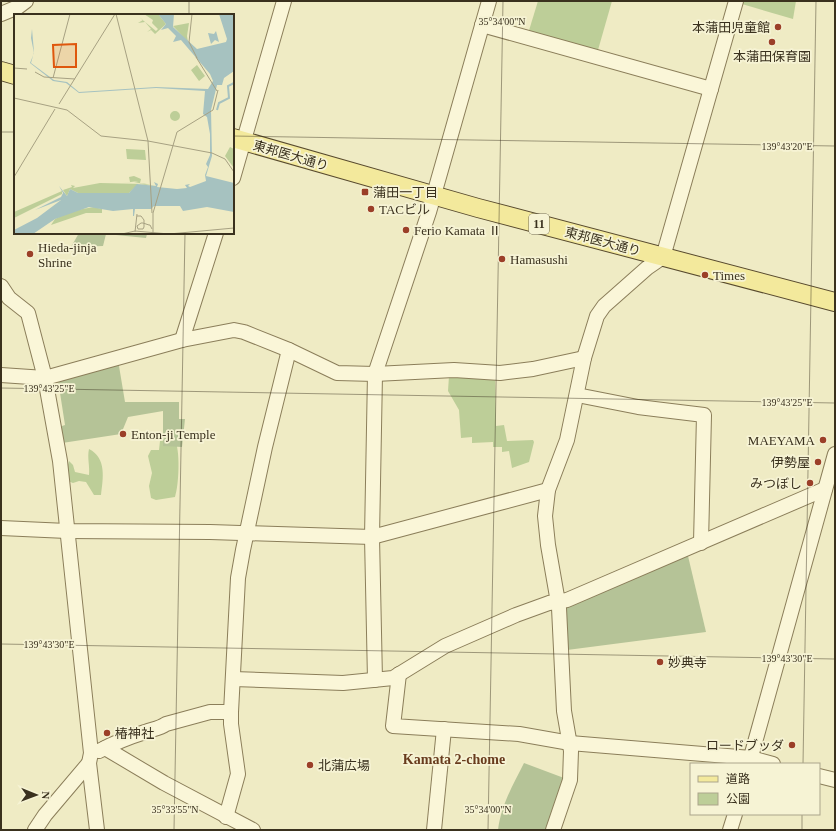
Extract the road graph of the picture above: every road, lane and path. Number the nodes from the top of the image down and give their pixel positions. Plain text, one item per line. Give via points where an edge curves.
1 (26, 1) edge
2 (284, 1) edge
3 (489, 1) edge
4 (736, 1) edge
5 (1, 14) edge
6 (482, 25) junction
7 (1, 71) edge
8 (14, 75) edge
9 (711, 89) junction
10 (239, 140) edge
11 (234, 172) edge
12 (433, 196) junction
13 (216, 234) edge
14 (662, 257) junction
15 (1, 286) edge
16 (835, 302) edge
17 (182, 340) junction
18 (289, 350) junction
19 (584, 358) junction
20 (375, 374) junction
21 (1, 375) edge
22 (45, 378) junction
23 (576, 395) junction
24 (835, 454) edge
25 (825, 489) junction
26 (548, 490) junction
27 (1, 528) edge
28 (67, 531) junction
29 (247, 533) junction
30 (372, 536) junction
31 (701, 543) junction
32 (558, 601) junction
33 (400, 674) junction
34 (233, 679) junction
35 (375, 680) junction
36 (231, 712) junction
37 (444, 729) junction
38 (570, 743) junction
39 (105, 748) junction
40 (90, 758) junction
41 (750, 761) edge
42 (765, 763) edge
43 (820, 776) edge
44 (835, 780) edge
45 (735, 815) edge
46 (226, 817) junction
47 (35, 830) edge
48 (97, 830) edge
49 (253, 830) edge
50 (434, 830) edge
51 (553, 830) edge
52 (730, 830) edge

1 - 5 street
2 - 10 street
3 - 6 street
4 - 9 street
6 - 9 street
6 - 12 street
7 - 8 main road
9 - 14 street
10 - 11 street
10 - 12 main road, 東邦医大通り / 11
12 - 14 main road, 東邦医大通り / 11
12 - 20 street
13 - 17 street
14 - 16 main road, 東邦医大通り / 11
14 - 19 street via 604,306 597,316
15 - 22 street via 9,298 28,313
17 - 18 street via 234,330
17 - 22 street
18 - 20 street via 337,373
18 - 29 street
19 - 20 street via 533,370 500,373 454,370
19 - 23 street
20 - 30 street
21 - 22 street
22 - 28 street via 60,461
23 - 26 street via 567,440
23 - 31 street via 638,407 704,415
24 - 25 street
25 - 31 street
25 - 41 street
26 - 30 street
26 - 32 street via 545,516
27 - 28 street
28 - 29 street
28 - 40 street via 82,657
29 - 30 street
29 - 34 street via 238,578
30 - 35 street
31 - 32 street via 567,600
32 - 33 street via 516,615 445,646
32 - 38 street via 564,711
33 - 35 street via 393,678
33 - 37 street via 393,726
34 - 35 street via 343,683
34 - 36 street
36 - 39 street via 210,712 166,724
36 - 46 street via 238,774
37 - 38 street via 519,734
37 - 50 street
38 - 41 street
38 - 51 street via 570,780
39 - 40 street
39 - 46 street
40 - 47 street
40 - 48 street
41 - 42 street
43 - 44 street
45 - 52 street
46 - 49 street

